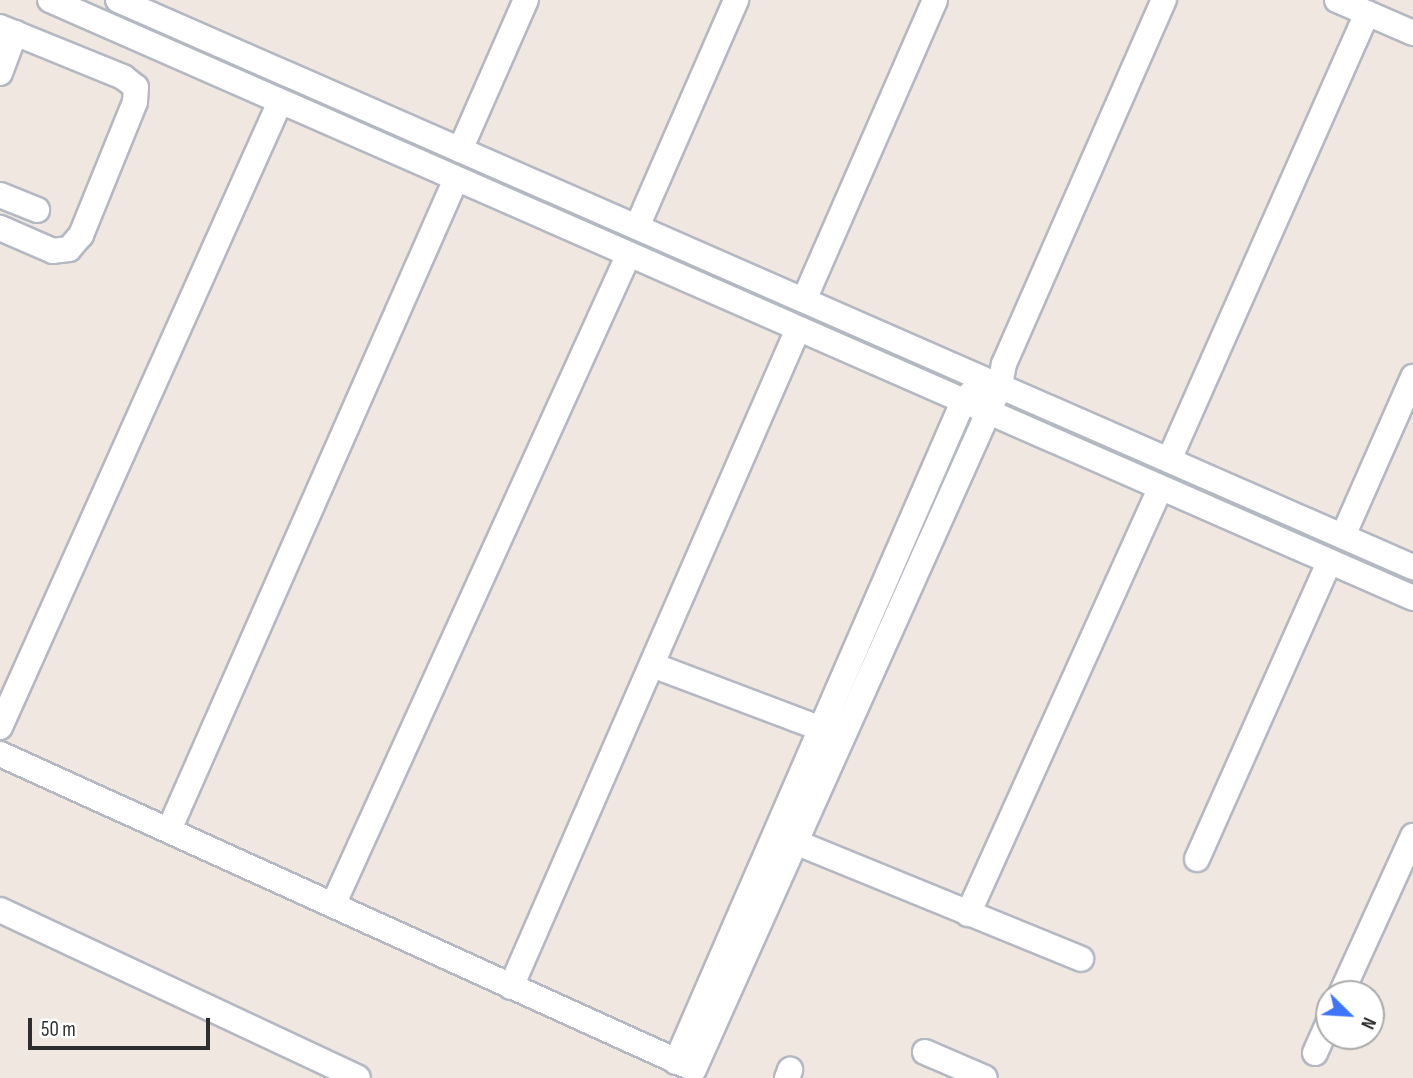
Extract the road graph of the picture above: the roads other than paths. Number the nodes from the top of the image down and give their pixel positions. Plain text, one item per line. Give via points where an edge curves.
1 (50, 0) edge
2 (118, 0) edge
3 (526, 0) edge
4 (736, 0) edge
5 (935, 0) edge
6 (1164, 0) edge
7 (1337, 0) edge
8 (1367, 13) junction
9 (8, 30) edge
10 (1413, 33) edge
11 (0, 73) edge
12 (281, 102) junction
13 (460, 150) junction
14 (456, 179) junction
15 (0, 195) edge
16 (37, 210) dead end
17 (637, 227) junction
18 (0, 228) edge
19 (628, 256) junction
20 (804, 300) junction
21 (797, 331) junction
22 (996, 376) junction
23 (1413, 377) edge
24 (962, 404) junction
25 (987, 415) junction
26 (1169, 460) junction
27 (1160, 489) junction
28 (1343, 536) junction
29 (1329, 562) junction
30 (1413, 567) edge
31 (1413, 598) edge
32 (655, 666) junction
33 (0, 727) edge
34 (832, 734) junction
35 (0, 754) edge
36 (169, 830) junction
37 (1413, 836) edge
38 (795, 842) junction
39 (1197, 859) dead end
40 (333, 905) junction
41 (0, 910) edge
42 (968, 914) junction
43 (1081, 960) dead end
44 (1348, 980) edge
45 (511, 987) junction
46 (1316, 1050) edge
47 (925, 1052) dead end
48 (1315, 1053) dead end
49 (676, 1062) junction
50 (317, 1069) edge
51 (358, 1078) edge
52 (985, 1078) edge

1 - 12 street
2 - 13 street
3 - 13 street
4 - 17 street
5 - 20 street
6 - 22 street
7 - 8 street
8 - 10 street
8 - 26 street
9 - 11 street
9 - 18 street via 123,77 136,87 135,102 81,235 69,249 53,251
12 - 14 street
12 - 33 street
13 - 17 street
14 - 19 street
14 - 36 street
15 - 16 street
17 - 20 street
19 - 21 street
19 - 40 street
20 - 22 street
21 - 24 street
21 - 32 street
22 - 24 street
22 - 25 street
22 - 26 street
23 - 28 street
24 - 25 street
24 - 34 street
25 - 27 street
25 - 34 street
26 - 28 street
27 - 29 street
27 - 42 street
28 - 30 street
29 - 31 street
29 - 39 street
32 - 34 street
32 - 45 street
34 - 38 street
34 - 49 street
35 - 36 street
36 - 40 street
37 - 44 street
38 - 42 street
38 - 49 street via 694,1069
40 - 45 street
41 - 50 street
42 - 43 street
45 - 49 street
46 - 48 street
47 - 52 street
50 - 51 street

